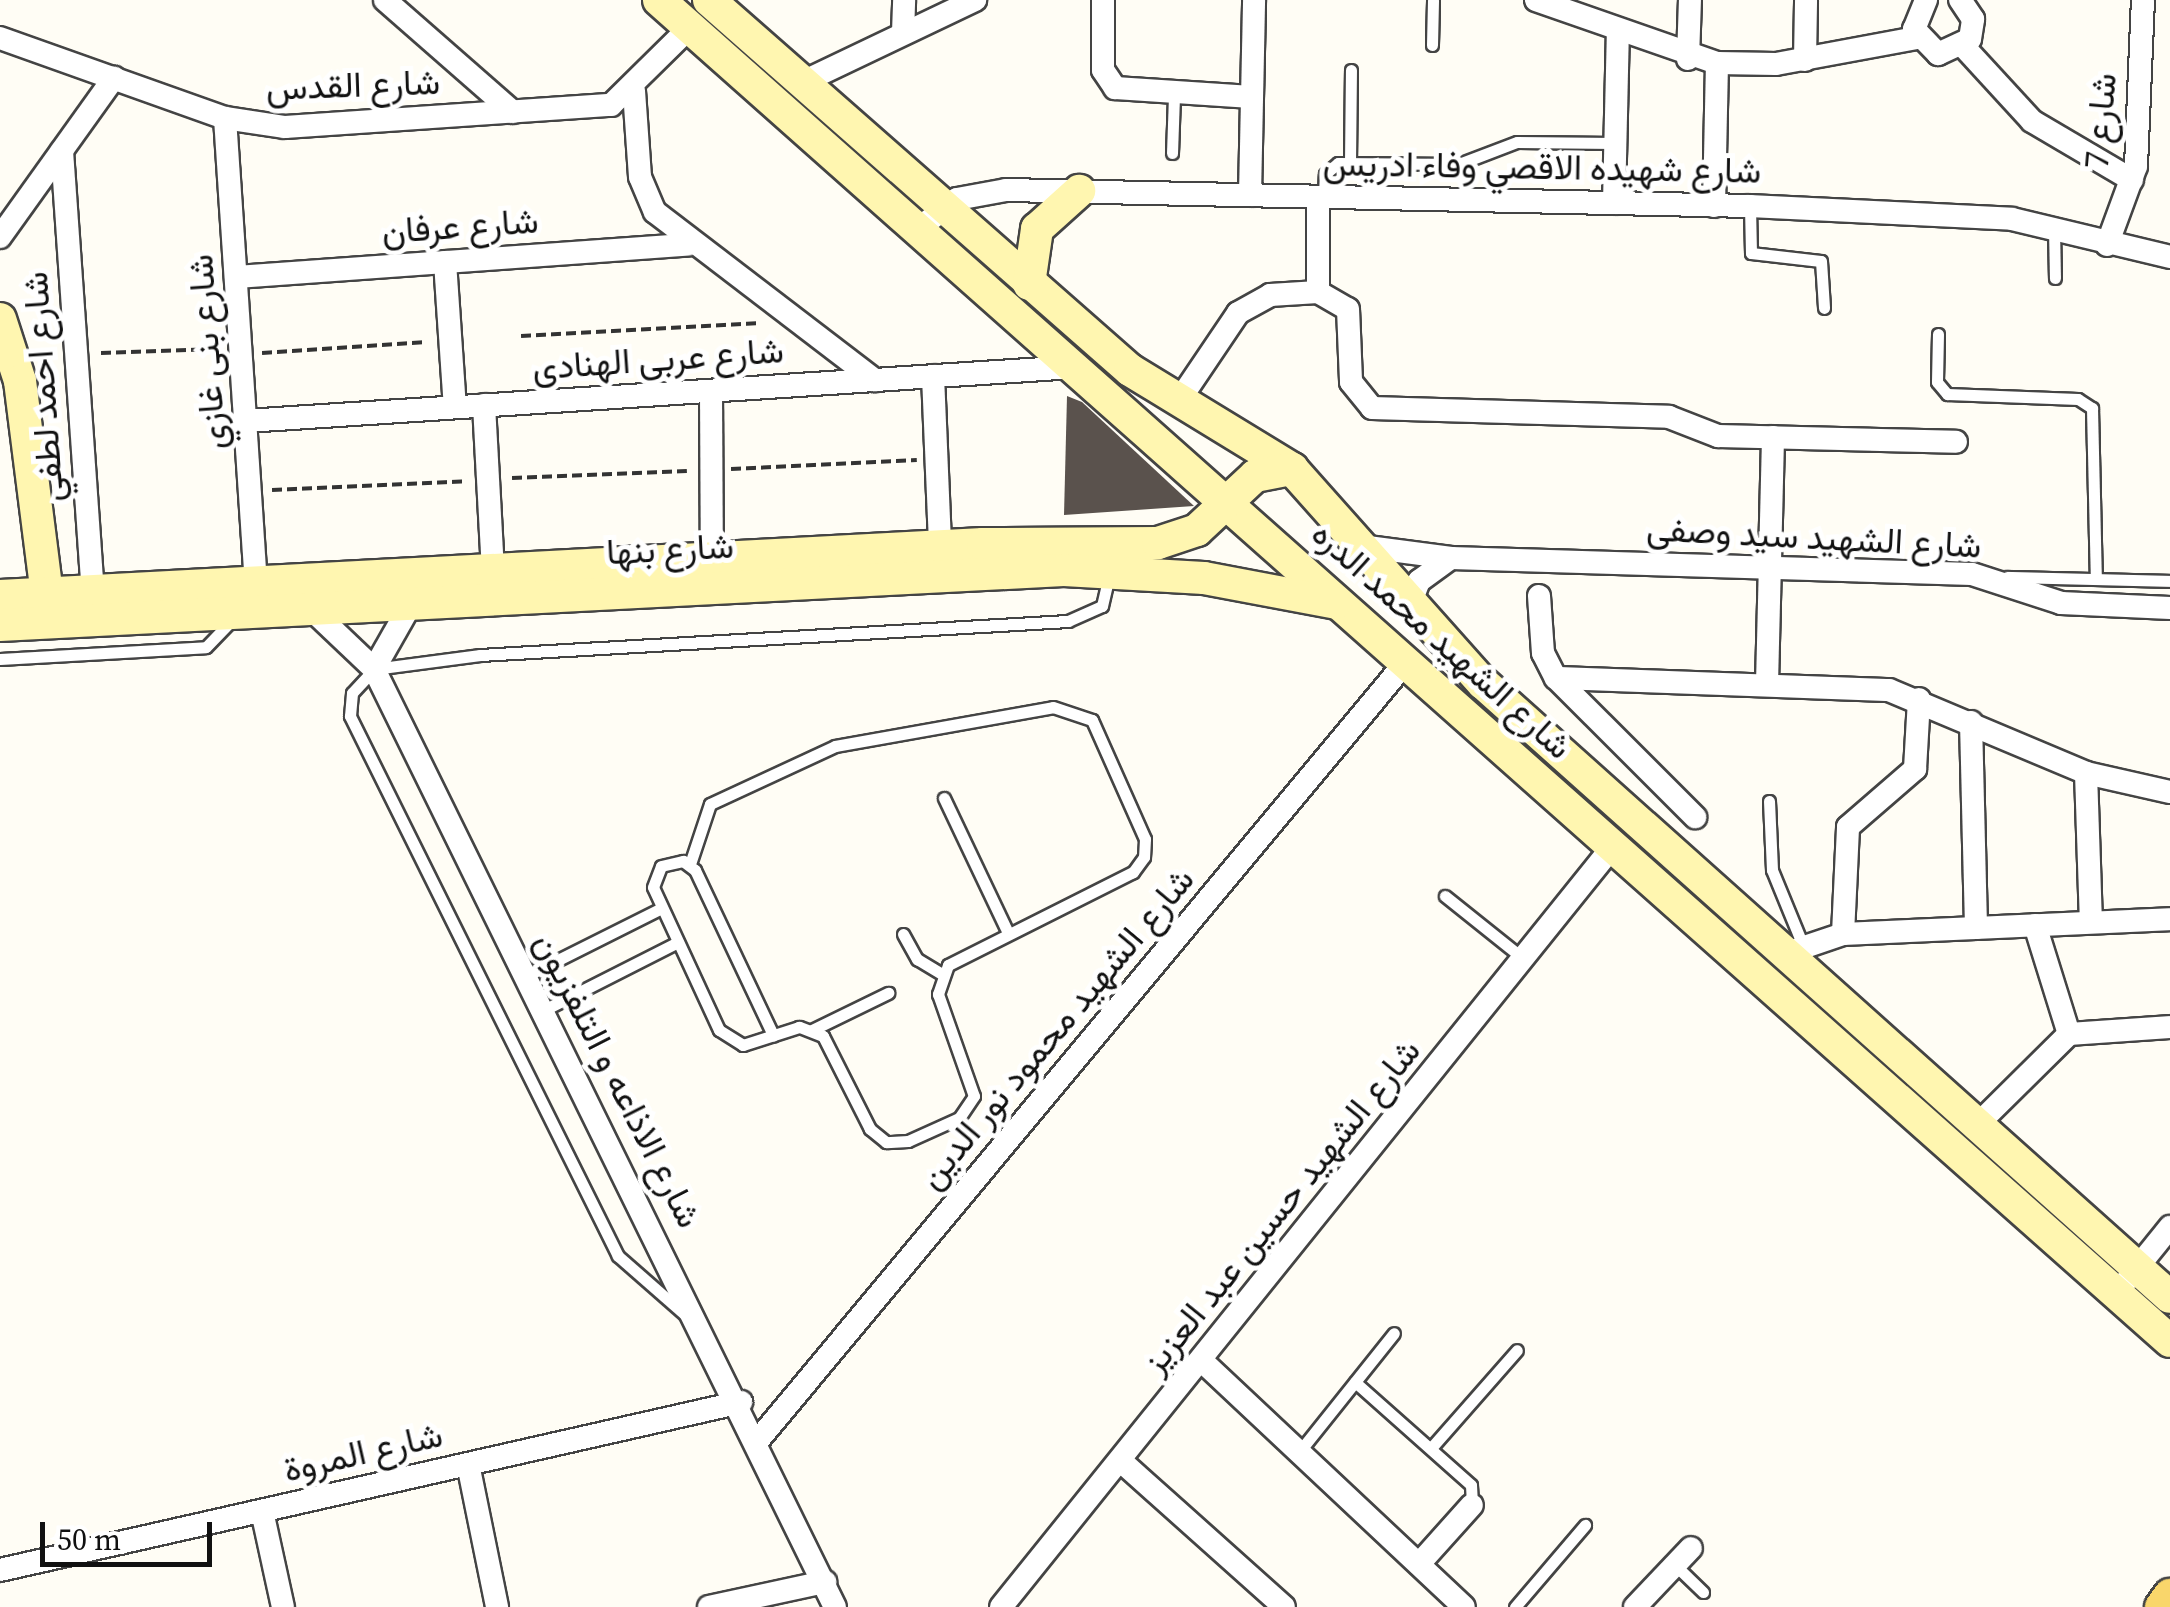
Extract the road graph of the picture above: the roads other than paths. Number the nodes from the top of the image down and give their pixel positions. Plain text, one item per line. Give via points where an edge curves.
1 (385, 0) edge
2 (658, 0) edge
3 (709, 0) edge
4 (904, 0) edge
5 (974, 0) edge
6 (1102, 0) edge
7 (1254, 0) edge
8 (1434, 0) edge
9 (1536, 0) edge
10 (1690, 0) edge
11 (1806, 0) edge
12 (1926, 0) edge
13 (2143, 0) edge
14 (1965, 1) edge
15 (690, 28) junction
16 (1618, 30) junction
17 (903, 33) junction
18 (0, 38) edge
19 (1916, 38) junction
20 (1432, 45) dead end
21 (1964, 47) junction
22 (1688, 59) junction
23 (1805, 60) junction
24 (1718, 63) junction
25 (1352, 70) dead end
26 (114, 78) junction
27 (804, 82) junction
28 (634, 92) junction
29 (1174, 96) junction
30 (1252, 98) junction
31 (513, 112) junction
32 (226, 118) junction
33 (1616, 143) junction
34 (62, 151) junction
35 (1172, 153) dead end
36 (1350, 163) junction
37 (2132, 180) junction
38 (1078, 192) junction
39 (1250, 195) junction
40 (1321, 197) junction
41 (1614, 203) junction
42 (1714, 206) junction
43 (1750, 206) junction
44 (930, 218) junction
45 (2054, 228) junction
46 (0, 237) edge
47 (688, 245) junction
48 (2108, 245) junction
49 (2170, 257) edge
50 (445, 262) junction
51 (237, 277) junction
52 (2055, 278) dead end
53 (1028, 284) junction
54 (1318, 292) junction
55 (1824, 308) dead end
56 (0, 320) edge
57 (1938, 334) dead end
58 (1074, 367) junction
59 (933, 376) junction
60 (875, 380) junction
61 (710, 391) junction
62 (1178, 402) junction
63 (484, 405) junction
64 (455, 407) junction
65 (246, 421) junction
66 (1773, 437) junction
67 (1956, 442) dead end
68 (1292, 469) junction
69 (1226, 501) junction
70 (1359, 545) junction
71 (940, 546) junction
72 (712, 558) junction
73 (1451, 558) junction
74 (1770, 567) junction
75 (493, 569) junction
76 (1110, 571) junction
77 (1987, 576) junction
78 (2096, 579) junction
79 (256, 582) junction
80 (2170, 582) edge
81 (0, 596) edge
82 (1539, 596) dead end
83 (412, 602) junction
84 (1342, 604) junction
85 (94, 605) junction
86 (1409, 606) junction
87 (309, 607) junction
88 (48, 608) junction
89 (2170, 608) edge
90 (236, 610) junction
91 (0, 625) edge
92 (0, 659) edge
93 (1406, 662) junction
94 (374, 668) junction
95 (1556, 678) junction
96 (1483, 683) junction
97 (1768, 684) junction
98 (1919, 699) junction
99 (1460, 710) junction
100 (1970, 722) junction
101 (2086, 773) junction
102 (2170, 792) edge
103 (944, 798) dead end
104 (1769, 802) dead end
105 (1695, 817) dead end
106 (1613, 846) junction
107 (690, 864) junction
108 (1445, 896) dead end
109 (662, 908) junction
110 (2170, 919) edge
111 (2091, 922) junction
112 (2035, 925) junction
113 (1976, 928) junction
114 (1008, 933) junction
115 (903, 934) dead end
116 (1843, 934) junction
117 (678, 942) junction
118 (1793, 949) junction
119 (1524, 959) junction
120 (942, 974) junction
121 (526, 976) junction
122 (888, 993) dead end
123 (544, 1010) junction
124 (2170, 1027) edge
125 (812, 1030) junction
126 (2069, 1034) junction
127 (773, 1035) junction
128 (1954, 1121) junction
129 (2170, 1227) edge
130 (2127, 1281) junction
131 (2170, 1297) edge
132 (704, 1328) junction
133 (1394, 1332) dead end
134 (2170, 1341) edge
135 (1517, 1350) dead end
136 (1202, 1361) junction
137 (1355, 1382) junction
138 (741, 1402) junction
139 (759, 1439) junction
140 (1431, 1448) junction
141 (1299, 1452) junction
142 (1122, 1462) junction
143 (468, 1464) junction
144 (1472, 1505) joint
145 (262, 1511) junction
146 (1586, 1525) dead end
147 (1683, 1556) joint
148 (1418, 1564) junction
149 (0, 1570) edge
150 (825, 1582) junction
151 (1702, 1592) dead end
152 (2170, 1596) edge
153 (1281, 1606) edge
154 (283, 1607) edge
155 (498, 1607) edge
156 (709, 1607) edge
157 (836, 1607) edge
158 (1001, 1607) edge
159 (1464, 1607) edge
160 (1515, 1607) edge
161 (1635, 1607) edge
162 (2162, 1607) edge

1 - 31 street
2 - 15 main road, شارع الشهيد محمد الدره
3 - 27 main road, شارع الشهيد محمد الدره
4 - 17 street
5 - 17 street
6 - 29 street via 1108,80 1125,92
7 - 30 street
8 - 20 lane
9 - 16 street
10 - 22 street
11 - 23 street
12 - 19 street via 1914,21
13 - 37 street, شارع 7
14 - 21 street via 1974,20
15 - 28 street
15 - 44 main road, شارع الشهيد محمد الدره
16 - 22 street
16 - 33 street
17 - 27 street
18 - 26 street, شارع القدس
19 - 21 street via 1938,54
19 - 23 street
21 - 37 street via 2032,121
22 - 24 street
23 - 24 street
24 - 42 street
25 - 36 lane
26 - 32 street, شارع القدس
26 - 34 street
27 - 44 main road, شارع الشهيد محمد الدره
28 - 31 street, شارع القدس via 604,106
28 - 47 street via 642,187
29 - 30 street
29 - 35 lane
30 - 39 street
31 - 32 street, شارع القدس via 285,127
32 - 51 street, شارع بنى غازي
33 - 36 lane via 1517,142 1459,164
33 - 41 street
34 - 46 street
34 - 85 street, شارع احمد لطفي
36 - 40 lane via 1328,169
37 - 48 street, شارع 7
38 - 39 street, شارع شهيده الاقصي وفاء ادريس
38 - 44 street, شارع شهيده الاقصي وفاء ادريس via 989,191
38 - 53 main road via 1038,229
39 - 40 street, شارع شهيده الاقصي وفاء ادريس
40 - 41 street, شارع شهيده الاقصي وفاء ادريس
40 - 54 street
41 - 42 street, شارع شهيده الاقصي وفاء ادريس
42 - 43 street, شارع شهيده الاقصي وفاء ادريس
43 - 45 street, شارع شهيده الاقصي وفاء ادريس
43 - 55 lane via 1751,253 1821,262
44 - 53 main road, شارع الشهيد محمد الدره
44 - 58 main road, شارع الشهيد محمد الدره
45 - 48 street, شارع شهيده الاقصي وفاء ادريس
45 - 52 lane
47 - 50 street, شارع عرفان
47 - 60 street
48 - 49 street, شارع شهيده الاقصي وفاء ادريس
50 - 51 street, شارع عرفان
50 - 64 street
51 - 65 street, شارع بنى غازي
53 - 62 main road, شارع الشهيد محمد الدره
54 - 62 street via 1270,295 1238,313
54 - 66 street via 1348,309 1352,382 1372,408 1669,418 1718,436
56 - 88 main road via 20,380
57 - 78 lane via 1937,382 1948,394 2078,399 2092,408
58 - 59 street, شارع عربى الهنادى
58 - 69 main road, شارع الشهيد محمد الدره
59 - 60 street, شارع عربى الهنادى
59 - 71 street
60 - 61 street, شارع عربى الهنادى
61 - 63 street, شارع عربى الهنادى
61 - 72 street
62 - 68 main road, شارع الشهيد محمد الدره
63 - 64 street, شارع عربى الهنادى
63 - 75 street
64 - 65 street, شارع عربى الهنادى
65 - 79 street, شارع بنى غازي
66 - 67 street
66 - 74 street
68 - 69 main road, شارع بنها via 1255,476
68 - 70 main road, شارع الشهيد محمد الدره
69 - 71 main road, شارع بنها via 1197,530 1158,544
69 - 84 main road, شارع الشهيد محمد الدره
70 - 73 street, شارع الشهيد سيد وصفى
70 - 86 main road, شارع الشهيد محمد الدره
71 - 72 main road, شارع بنها
72 - 75 main road, شارع بنها
73 - 74 street, شارع الشهيد سيد وصفى
73 - 86 street via 1419,582
74 - 77 street, شارع الشهيد سيد وصفى
74 - 97 street
75 - 79 main road, شارع بنها
76 - 83 main road, شارع بنها
76 - 84 main road, شارع بنها
76 - 94 lane via 1102,606 1068,622
77 - 78 lane
77 - 89 street, شارع الشهيد سيد وصفى via 2062,603
78 - 80 lane
79 - 85 main road, شارع بنها
81 - 88 main road, شارع بنها
82 - 95 street via 1543,654
83 - 87 main road, شارع بنها
83 - 94 street
84 - 93 main road, شارع الشهيد محمد الدره
85 - 88 main road, شارع بنها
85 - 90 main road, شارع بنها
86 - 96 main road, شارع الشهيد محمد الدره
87 - 90 main road, شارع بنها
87 - 94 street, شارع الاذاعه و التلفزيون
88 - 91 main road, شارع بنها
90 - 92 lane via 228,633 206,647
93 - 99 main road, شارع الشهيد محمد الدره
93 - 139 street, شارع الشهيد محمود نور الدين
94 - 121 street, شارع الاذاعه و التلفزيون
94 - 132 lane via 352,693 350,716 618,1256 640,1285
95 - 97 street
95 - 105 street
96 - 99 main road
96 - 118 main road, شارع الشهيد محمد الدره
97 - 98 street
98 - 100 street
98 - 116 street via 1915,769 1848,826
99 - 106 main road, شارع الشهيد محمد الدره
100 - 101 street
100 - 113 street
101 - 102 street
101 - 111 street
103 - 114 lane
104 - 118 lane via 1770,860
106 - 119 street, شارع الشهيد حسين عبد العزيز
106 - 128 main road, شارع الشهيد محمد الدره
107 - 109 lane via 667,862 656,872
107 - 114 lane via 710,804 835,746 922,724 1053,707 1087,712 1145,839 1144,857 1133,872
107 - 127 lane
108 - 119 lane
109 - 117 lane
109 - 121 lane
110 - 111 street
111 - 112 street
112 - 113 street
112 - 126 street
113 - 116 street
114 - 120 lane
115 - 120 lane via 916,958
116 - 118 street
117 - 123 lane
117 - 127 lane via 726,1038 744,1044
118 - 128 main road, شارع الشهيد محمد الدره
119 - 136 street, شارع الشهيد حسين عبد العزيز
120 - 125 lane via 940,1004 974,1096 959,1118 908,1141 876,1137 831,1046
121 - 123 street, شارع الاذاعه و التلفزيون
122 - 125 lane
123 - 132 street, شارع الاذاعه و التلفزيون
124 - 126 street
125 - 127 lane
126 - 128 street
128 - 130 main road, شارع الشهيد محمد الدره
128 - 130 main road, شارع الشهيد محمد الدره
129 - 130 street
130 - 131 main road, شارع الشهيد محمد الدره
130 - 134 main road, شارع الشهيد محمد الدره
132 - 138 street, شارع الاذاعه و التلفزيون
133 - 137 lane
135 - 140 lane
136 - 141 street
136 - 142 street, شارع الشهيد حسين عبد العزيز
137 - 140 lane
137 - 141 lane
138 - 139 street, شارع الاذاعه و التلفزيون
138 - 143 street, شارع المروة
139 - 150 street, شارع الاذاعه و التلفزيون
140 - 144 lane via 1471,1485
141 - 148 street
142 - 153 street
142 - 158 street, شارع الشهيد حسين عبد العزيز
143 - 145 street, شارع المروة
143 - 155 street
144 - 148 street
145 - 149 street, شارع المروة
145 - 154 street
146 - 160 lane
147 - 151 lane
147 - 161 street
148 - 159 street
150 - 156 street
150 - 157 street, شارع الاذاعه و التلفزيون
152 - 162 main road

